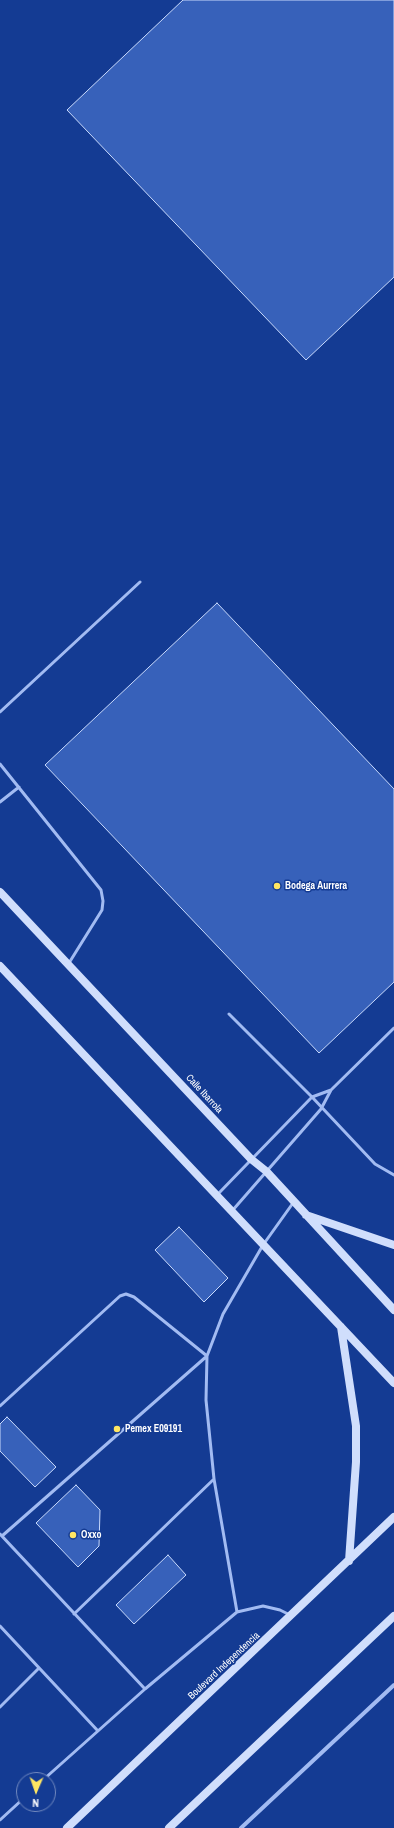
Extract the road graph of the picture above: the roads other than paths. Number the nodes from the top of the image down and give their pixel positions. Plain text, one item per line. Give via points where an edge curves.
1 (140, 582) dead end
2 (0, 712) edge
3 (0, 764) edge
4 (19, 787) junction
5 (0, 802) edge
6 (0, 892) edge
7 (68, 964) junction
8 (0, 966) edge
9 (229, 1014) dead end
10 (394, 1028) edge
11 (332, 1090) junction
12 (312, 1097) junction
13 (321, 1108) junction
14 (251, 1159) junction
15 (266, 1171) junction
16 (394, 1175) edge
17 (217, 1196) junction
18 (293, 1203) junction
19 (232, 1212) junction
20 (304, 1214) junction
21 (263, 1245) junction
22 (394, 1245) edge
23 (394, 1310) edge
24 (341, 1326) junction
25 (207, 1356) junction
26 (394, 1383) edge
27 (0, 1406) edge
28 (214, 1479) junction
29 (394, 1517) edge
30 (1, 1535) edge
31 (349, 1561) junction
32 (238, 1612) junction
33 (74, 1614) junction
34 (292, 1616) junction
35 (394, 1616) edge
36 (0, 1626) edge
37 (39, 1668) junction
38 (394, 1685) edge
39 (145, 1689) junction
40 (0, 1707) edge
41 (98, 1731) junction
42 (53, 1772) edge
43 (16, 1805) edge
44 (0, 1820) edge
45 (67, 1828) edge
46 (169, 1828) edge
47 (241, 1828) edge

1 - 2 lane
3 - 4 lane
4 - 5 lane
4 - 7 lane via 101,890 102,910
6 - 7 main road, Calle Ibarrola
7 - 14 main road, Calle Ibarrola
8 - 17 main road
9 - 12 lane
10 - 11 lane
11 - 12 lane
11 - 13 lane
12 - 13 lane
12 - 14 lane
13 - 15 lane
13 - 16 lane via 375,1164
14 - 15 main road, Calle Ibarrola
14 - 17 lane
15 - 18 main road, Calle Ibarrola
15 - 19 lane
17 - 19 main road
18 - 20 main road, Calle Ibarrola
18 - 21 lane
19 - 21 main road
20 - 22 main road
20 - 23 main road, Calle Ibarrola
21 - 24 main road
21 - 25 lane via 223,1314
24 - 26 main road
24 - 31 main road via 356,1426
25 - 27 lane via 134,1297 126,1294 120,1296
25 - 28 lane via 206,1400
25 - 30 lane
28 - 32 lane
28 - 33 lane
29 - 31 main road, Boulevard Independencia
30 - 33 lane
31 - 34 main road, Boulevard Independencia
32 - 34 lane via 263,1606
32 - 39 lane
33 - 39 lane
34 - 45 main road, Boulevard Independencia
35 - 46 main road
36 - 37 lane
37 - 40 lane
37 - 41 lane
38 - 47 street
39 - 41 lane
41 - 42 lane
43 - 44 lane

